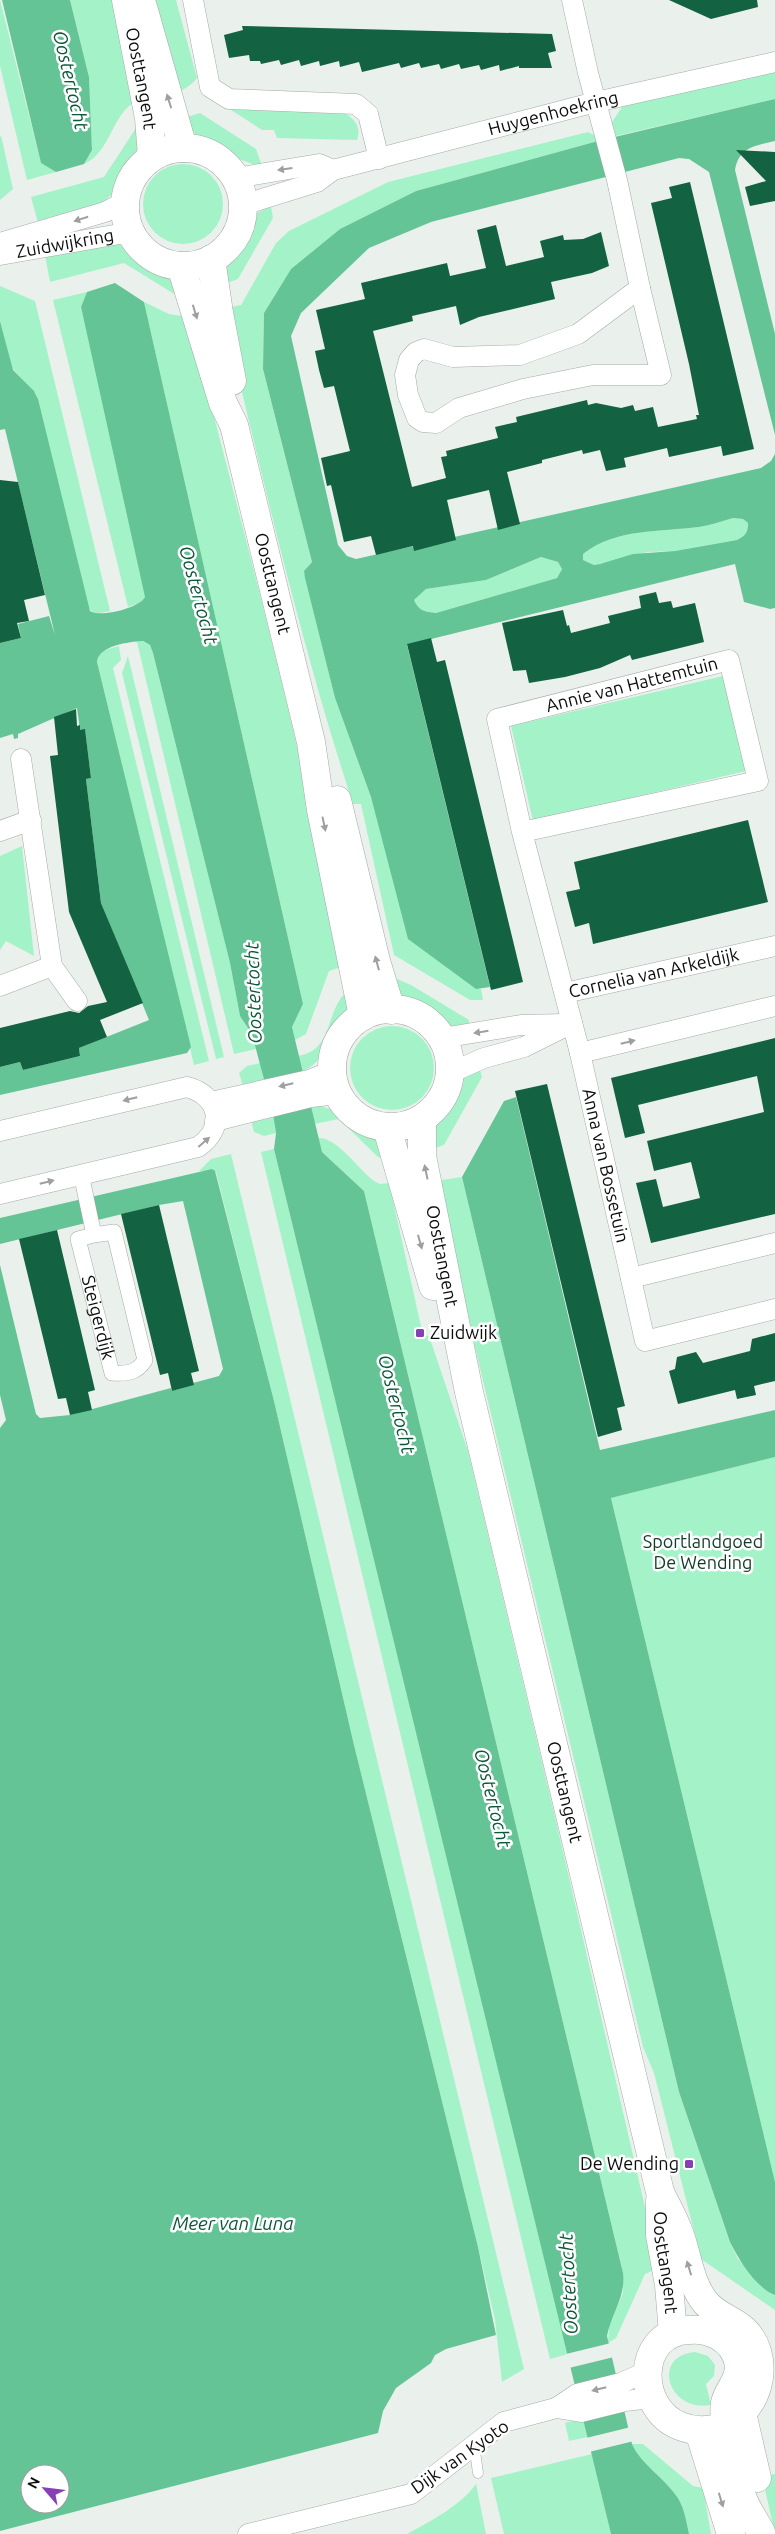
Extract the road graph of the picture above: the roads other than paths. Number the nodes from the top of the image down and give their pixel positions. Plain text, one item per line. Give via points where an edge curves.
1 (126, 0) edge
2 (141, 0) edge
3 (193, 0) edge
4 (572, 0) edge
5 (775, 62) edge
6 (596, 102) junction
7 (183, 148) junction
8 (152, 157) junction
9 (379, 159) junction
10 (333, 170) junction
11 (236, 178) junction
12 (243, 205) junction
13 (115, 207) junction
14 (121, 234) junction
15 (59, 236) junction
16 (0, 243) edge
17 (0, 255) edge
18 (211, 259) junction
19 (181, 266) junction
20 (640, 288) junction
21 (234, 425) junction
22 (311, 742) junction
23 (21, 759) dead end
24 (31, 820) junction
25 (0, 831) edge
26 (522, 832) junction
27 (775, 946) edge
28 (52, 966) junction
29 (0, 986) edge
30 (565, 993) junction
31 (77, 1000) dead end
32 (775, 1006) edge
33 (391, 1010) junction
34 (364, 1016) junction
35 (572, 1023) junction
36 (442, 1038) junction
37 (580, 1053) junction
38 (450, 1073) junction
39 (323, 1085) junction
40 (213, 1112) junction
41 (422, 1119) junction
42 (386, 1128) junction
43 (0, 1130) edge
44 (81, 1174) junction
45 (0, 1194) edge
46 (94, 1235) junction
47 (775, 1243) edge
48 (631, 1278) junction
49 (775, 1309) edge
50 (470, 1392) junction
51 (660, 2192) junction
52 (673, 2333) junction
53 (755, 2349) edge
54 (767, 2376) edge
55 (636, 2389) junction
56 (734, 2420) junction
57 (699, 2431) junction
58 (474, 2443) junction
59 (478, 2473) dead end
60 (761, 2533) edge
61 (248, 2534) edge
62 (731, 2534) edge

1 - 8 main road, Oosttangent via 149,118
7 -> 2 main road, Oosttangent
3 - 9 street via 210,87 229,99 356,104 368,114
4 - 6 street
5 - 6 street, Huygenhoekring
6 - 9 street, Huygenhoekring
6 - 20 street via 618,180
7 - 8 main road via 170,149
7 - 11 main road via 206,151 221,160
8 - 13 main road via 138,169
9 - 10 street, Huygenhoekring
10 -> 11 street, Huygenhoekring via 319,164
10 - 12 street, Huygenhoekring via 317,182
11 - 12 main road
12 - 18 main road via 240,228 229,245
13 - 14 main road via 127,223
13 -> 15 street, Zuidwijkring
14 - 15 street, Zuidwijkring
14 - 19 main road via 134,239 161,261
15 - 16 street, Zuidwijkring
15 - 17 street, Zuidwijkring
18 - 19 main road
18 - 21 main road, Oosttangent via 236,398
19 -> 21 main road, Oosttangent via 223,403
20 - 20 street via 661,375 593,375 523,389 458,408 436,423 423,422 418,418 408,395 405,376 409,360 416,352 424,349 453,357 520,355 578,334
21 - 22 main road, Oosttangent
33 -> 22 main road, Oosttangent via 376,962 338,805
22 -> 34 main road, Oosttangent via 321,810
23 - 24 street
24 - 25 street
24 - 28 street
26 - 26 street, Annie van Hattemtuin via 758,781 728,660 497,719
26 - 30 street, Annie van Hattemtuin
27 - 30 street, Cornelia van Arkeldijk
28 - 29 street
28 - 31 street
30 - 35 street, Cornelia van Arkeldijk
37 -> 32 street
33 - 34 main road via 378,1010
33 - 36 main road via 414,1014 430,1024
34 - 39 main road via 346,1030 336,1046
35 -> 36 street, Cornelia van Arkeldijk via 521,1025
35 - 37 street, Cornelia van Arkeldijk
35 - 38 street, Cornelia van Arkeldijk via 524,1047 484,1058
36 - 38 main road via 449,1055
37 - 48 street, Anna van Bossetuin
38 - 41 main road via 446,1091 436,1107
39 - 40 street
39 - 42 main road via 352,1114 368,1124
40 -> 43 street via 198,1090 188,1087
44 -> 40 street via 198,1147 212,1134
41 - 42 main road via 405,1126
50 -> 41 main road, Oosttangent via 422,1156
42 -> 50 main road, Oosttangent via 429,1272
45 -> 44 street
44 - 46 street
46 - 46 street, Steigerdijk via 114,1232 146,1360 141,1368 128,1374 112,1373 78,1239
47 - 48 street
48 - 49 street, Anna van Bossetuin via 645,1341
50 - 51 main road, Oosttangent
51 - 52 main road, Oosttangent via 660,2235
53 -> 51 main road, Oosttangent via 746,2332 730,2318 712,2310 698,2291 679,2231
52 - 53 main road via 707,2332
52 - 55 main road via 654,2351
53 - 54 main road
53 - 56 main road via 739,2365 738,2375 725,2402
54 - 56 main road
55 - 57 main road via 676,2425
55 - 58 street, Dijk van Kyoto via 504,2422
56 - 57 main road
56 - 60 main road via 760,2491
57 -> 62 main road
58 - 59 lane
58 - 61 street, Dijk van Kyoto via 411,2494

